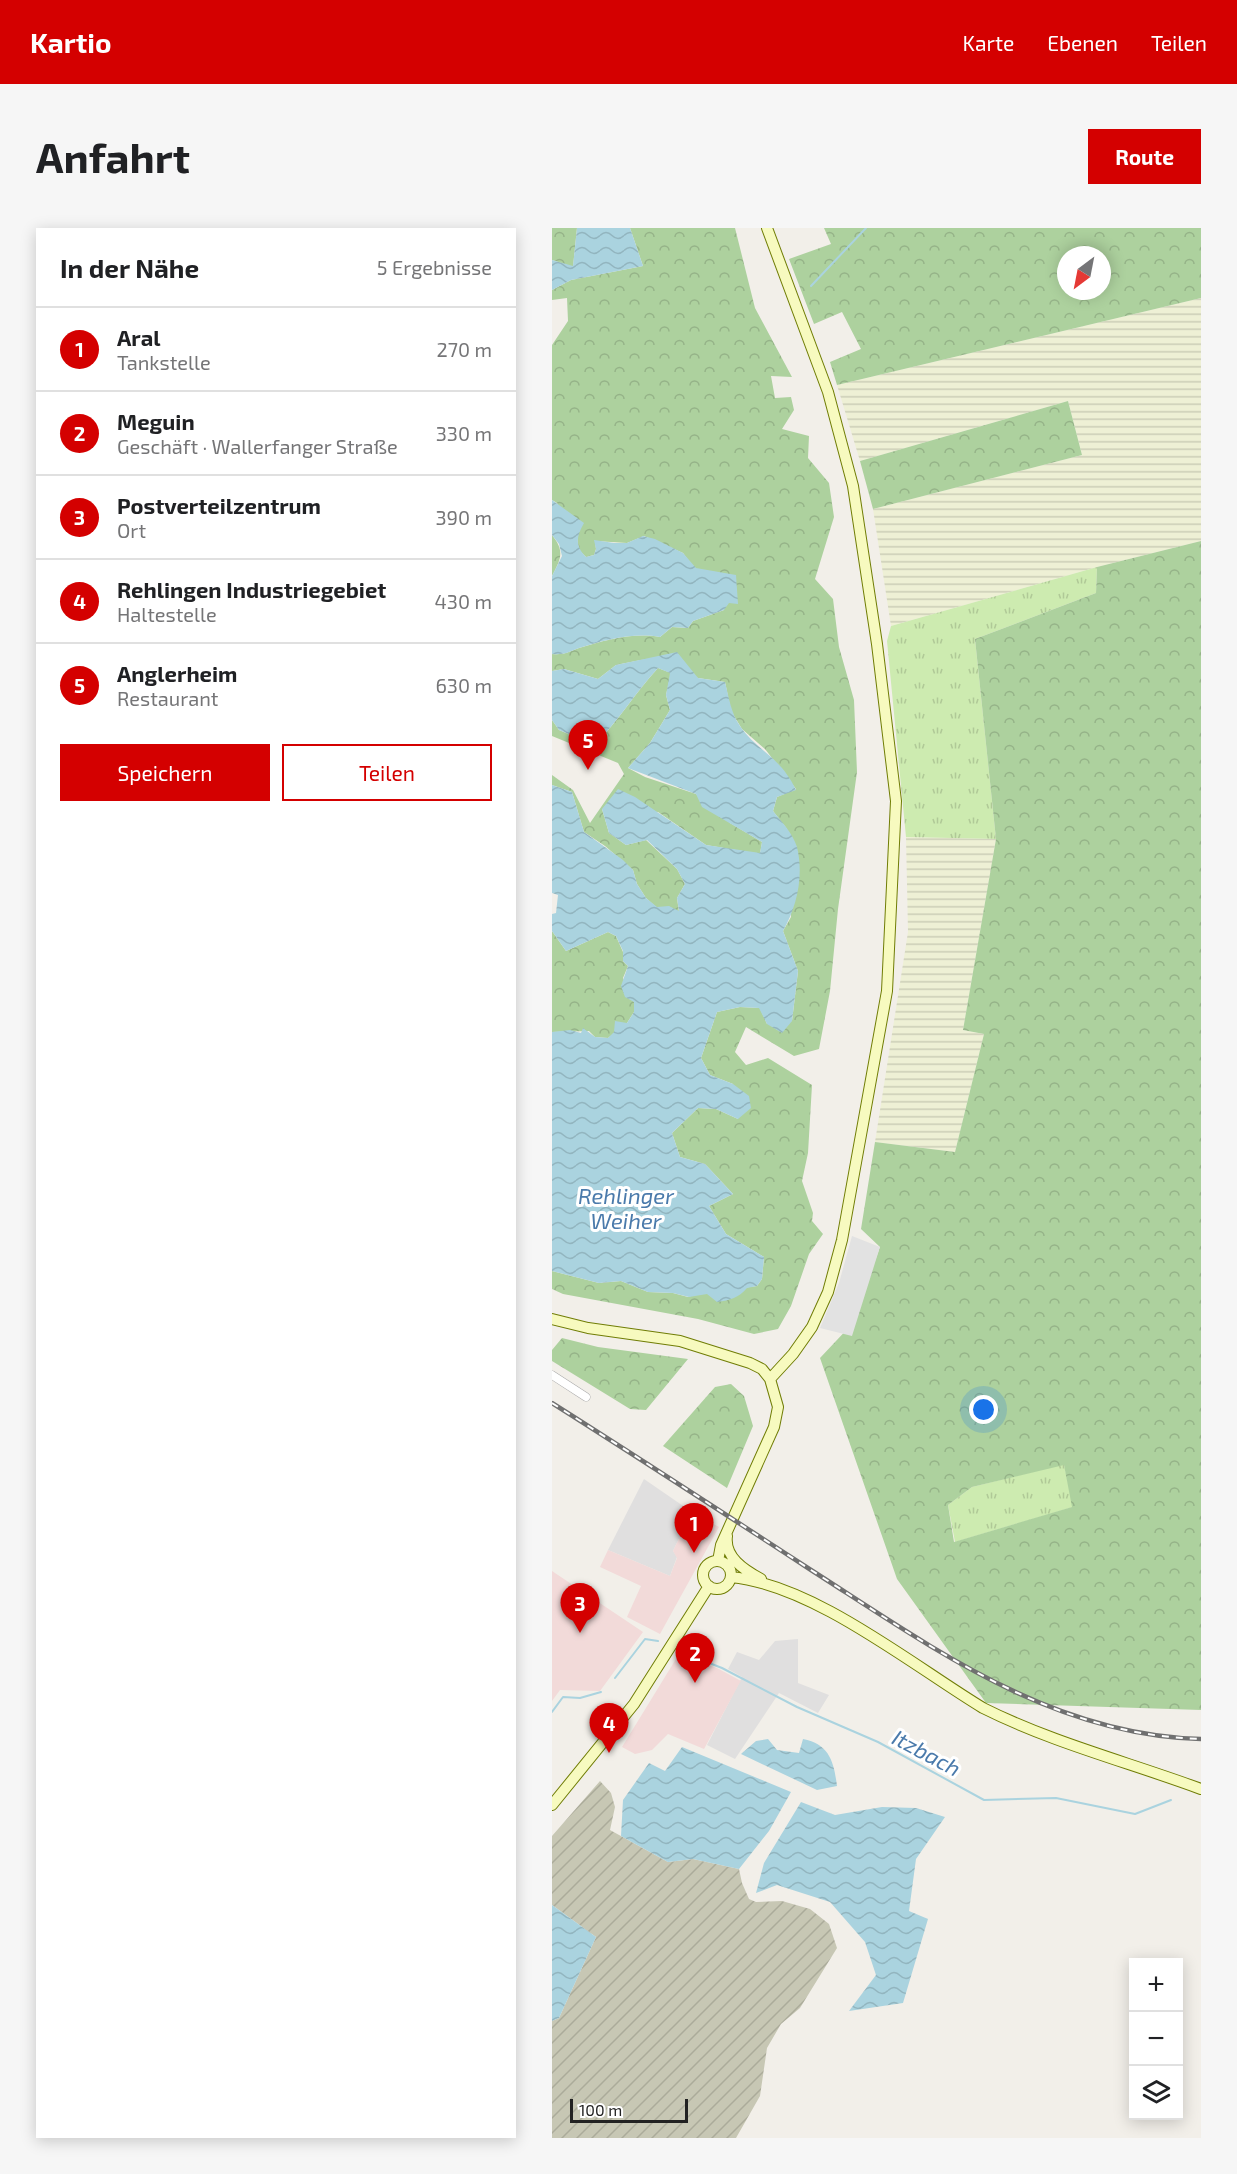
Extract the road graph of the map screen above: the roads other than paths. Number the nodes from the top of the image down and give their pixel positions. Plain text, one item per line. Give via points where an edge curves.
1 (767, 228) edge
2 (552, 1319) edge
3 (552, 1375) edge
4 (770, 1379) junction
5 (586, 1397) dead end
6 (729, 1527) junction
7 (718, 1562) junction
8 (731, 1577) junction
9 (709, 1586) junction
10 (777, 1588) junction
11 (1201, 1789) edge
12 (552, 1805) edge

1 - 4 main road via 828,392 853,486 896,801 887,991 842,1240 828,1292 812,1327
2 - 4 main road via 680,1341 750,1363
3 - 5 street
4 - 6 main road via 775,1390 776,1417
6 - 7 main road
6 - 10 main road via 726,1539 731,1556 748,1573
7 - 8 main road via 727,1565
7 - 9 main road via 709,1564 704,1573
8 - 9 main road via 722,1588
8 - 10 main road
9 - 12 main road via 634,1704
10 - 11 main road via 835,1615 1012,1722

